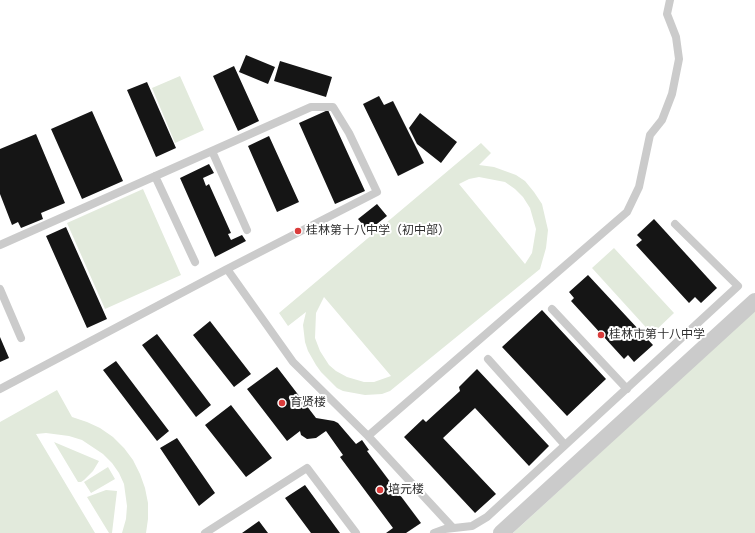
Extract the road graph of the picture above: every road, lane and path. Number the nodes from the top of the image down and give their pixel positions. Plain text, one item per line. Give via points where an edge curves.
1 (670, 0) edge
2 (212, 151) junction
3 (155, 176) junction
4 (675, 224) dead end
5 (247, 230) dead end
6 (0, 246) edge
7 (195, 262) dead end
8 (227, 269) junction
9 (0, 289) edge
10 (755, 301) edge
11 (552, 309) dead end
12 (21, 338) dead end
13 (488, 359) dead end
14 (0, 389) edge
15 (627, 389) junction
16 (368, 436) junction
17 (565, 445) junction
18 (453, 528) junction
19 (205, 533) edge
20 (356, 533) edge
21 (434, 533) edge
22 (501, 533) edge

1 - 16 lane via 666,14 676,37 679,59 672,94 662,120 650,135 640,186 627,212
2 - 3 lane
2 - 5 lane
2 - 8 lane via 311,107 333,108 349,133 377,192
3 - 6 lane
3 - 7 lane
4 - 15 lane via 738,286
8 - 14 lane
8 - 16 lane via 293,362
9 - 12 lane
10 - 22 street
11 - 15 lane
13 - 17 lane
15 - 17 lane
16 - 18 lane
17 - 18 lane via 487,517 472,526
18 - 21 lane
19 - 20 lane via 307,468

